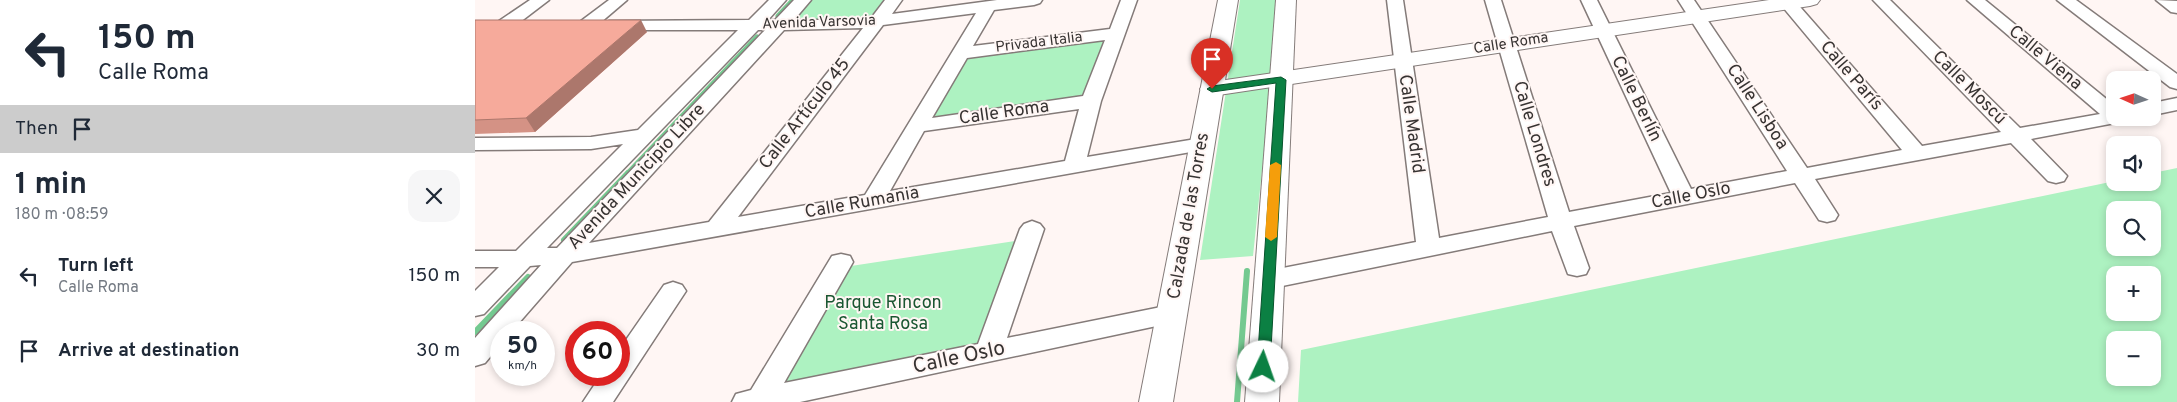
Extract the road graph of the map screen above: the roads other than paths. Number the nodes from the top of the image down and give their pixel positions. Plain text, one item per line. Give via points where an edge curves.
1 (541, 0) edge
2 (619, 0) edge
3 (779, 0) edge
4 (803, 0) edge
5 (894, 0) edge
6 (1034, 0) edge
7 (1129, 0) edge
8 (1228, 0) edge
9 (1287, 0) edge
10 (1395, 0) edge
11 (1493, 0) edge
12 (1589, 0) edge
13 (1809, 0) edge
14 (1881, 0) edge
15 (1975, 0) edge
16 (2065, 0) edge
17 (2164, 0) edge
18 (1786, 2) edge
19 (975, 5) edge
20 (1692, 8) edge
21 (2177, 8) edge
22 (877, 22) junction
23 (505, 25) junction
24 (532, 25) edge
25 (569, 25) edge
26 (587, 25) junction
27 (753, 25) junction
28 (778, 25) junction
29 (485, 26) edge
30 (1603, 30) junction
31 (1117, 33) junction
32 (1507, 45) junction
33 (961, 52) junction
34 (1402, 61) junction
35 (1281, 80) junction
36 (2177, 83) edge
37 (1212, 89) junction
38 (1091, 101) junction
39 (2177, 104) edge
40 (2161, 107) edge
41 (2106, 109) edge
42 (2106, 118) edge
43 (917, 126) junction
44 (2016, 134) junction
45 (644, 135) junction
46 (475, 144) edge
47 (1202, 144) junction
48 (1916, 153) junction
49 (1074, 166) junction
50 (1801, 175) junction
51 (2056, 176) dead end
52 (1684, 197) junction
53 (873, 201) junction
54 (1827, 215) dead end
55 (1561, 222) junction
56 (717, 228) junction
57 (1032, 229) dead end
58 (1429, 248) junction
59 (565, 255) junction
60 (475, 259) edge
61 (522, 259) junction
62 (841, 262) dead end
63 (1577, 268) dead end
64 (1269, 280) junction
65 (673, 291) dead end
66 (475, 307) edge
67 (1171, 314) junction
68 (989, 351) junction
69 (630, 355) edge
70 (475, 356) edge
71 (608, 386) edge
72 (753, 401) edge
73 (597, 402) edge
74 (1156, 402) edge
75 (1261, 402) edge

1 - 23 street
2 - 26 street
3 - 27 street, Avenida Municipio Libre
4 - 28 street, Avenida Municipio Libre
5 - 22 street, Calle Artículo 45
6 - 19 street, Avenida Varsovia
7 - 31 street
8 - 37 main road, Calzada de las Torres
9 - 35 main road
10 - 34 street, Calle Madrid
11 - 32 street, Calle Londres
12 - 30 street, Calle Berlín
13 - 18 main road, Calle Roma
14 - 44 street, Calle Moscú
15 - 41 street, Calle Viena
16 - 36 street
17 - 21 street
18 - 20 main road, Calle Roma
18 - 48 street, Calle París
19 - 22 street, Avenida Varsovia
19 - 33 street
20 - 30 main road, Calle Roma
20 - 50 street, Calle Lisboa
22 - 28 street, Avenida Varsovia
22 - 56 street, Calle Artículo 45
23 - 24 street
23 - 29 street
25 - 26 street, Avenida Varsovia
26 - 27 street, Avenida Varsovia
27 - 28 street, Avenida Varsovia
27 - 45 street, Avenida Municipio Libre
28 - 59 street, Avenida Municipio Libre
30 - 32 main road, Calle Roma
30 - 52 street, Calle Berlín
31 - 33 street, Privada Italia
31 - 38 street
32 - 34 main road, Calle Roma
32 - 55 street, Calle Londres
33 - 43 street
34 - 35 main road, Calle Roma
34 - 58 street, Calle Madrid
35 - 37 main road, Calle Roma
35 - 64 main road
37 - 47 main road, Calzada de las Torres
38 - 43 street, Calle Roma
38 - 49 street
39 - 40 street
42 - 44 street, Calle Oslo
43 - 53 street
44 - 48 street, Calle Oslo
44 - 51 street, Calle Moscú
45 - 46 street via 591,143
45 - 61 street, Avenida Municipio Libre
47 - 49 street, Calle Rumania
47 - 67 main road, Calzada de las Torres
48 - 50 street, Calle Oslo
49 - 53 street, Calle Rumania
50 - 52 street, Calle Oslo
50 - 54 street, Calle Lisboa
52 - 55 street, Calle Oslo
53 - 56 street, Calle Rumania
55 - 58 street, Calle Oslo
55 - 63 street, Calle Londres
56 - 59 street, Calle Rumania
57 - 68 street
58 - 64 street, Calle Oslo
59 - 61 street, Calle Rumania
59 - 70 street, Avenida Municipio Libre
60 - 61 street, Calle Rumania
61 - 66 street, Avenida Municipio Libre
62 - 72 street
64 - 75 main road
65 - 69 street
67 - 68 street, Calle Oslo
67 - 74 main road, Calzada de las Torres
68 - 72 street, Calle Oslo
71 - 73 street

